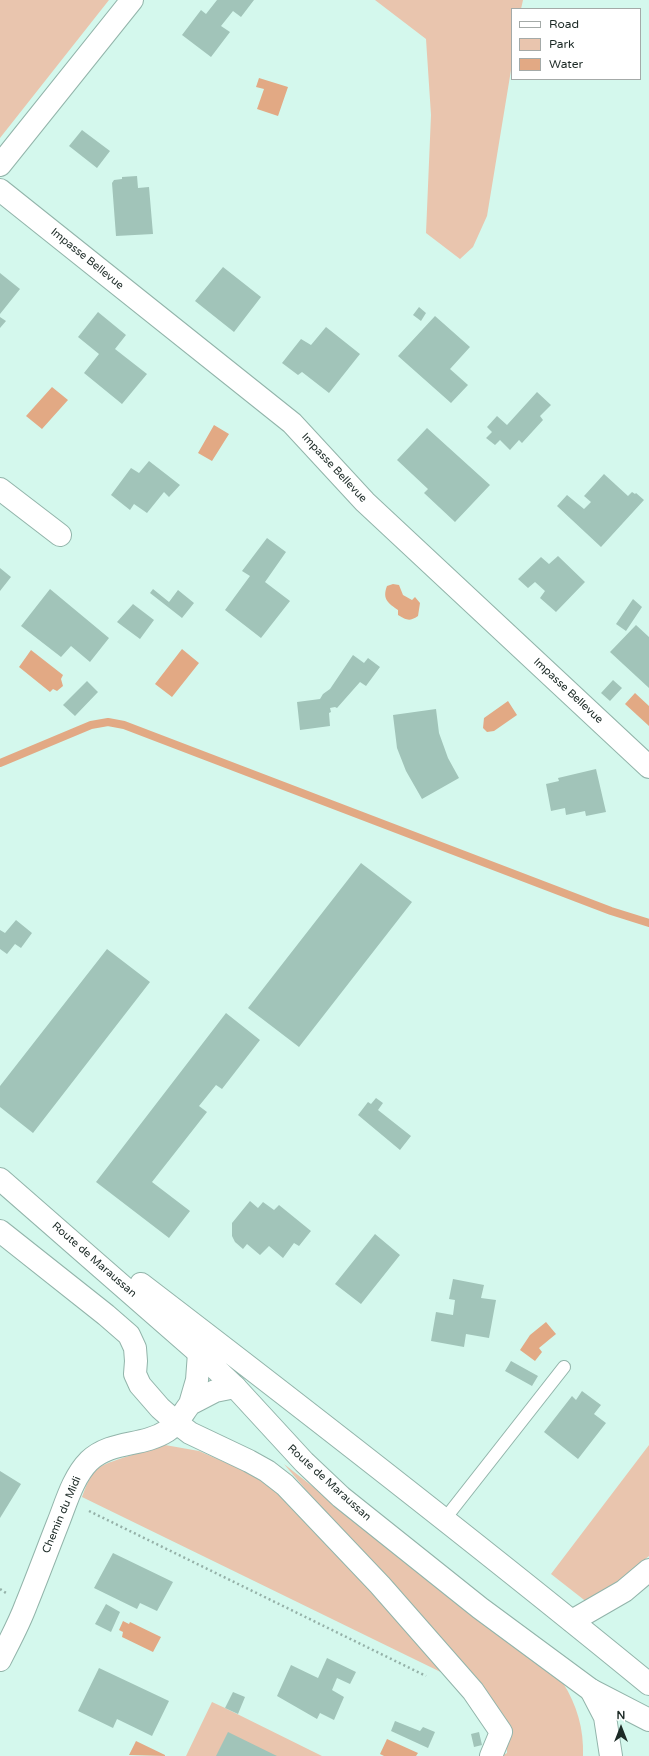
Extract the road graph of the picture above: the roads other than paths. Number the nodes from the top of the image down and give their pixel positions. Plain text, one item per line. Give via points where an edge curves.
1 (132, 0) edge
2 (0, 165) edge
3 (0, 190) edge
4 (0, 489) edge
5 (60, 535) dead end
6 (649, 767) edge
7 (0, 1176) edge
8 (0, 1179) edge
9 (0, 1231) edge
10 (200, 1353) junction
11 (564, 1367) dead end
12 (235, 1387) junction
13 (190, 1404) junction
14 (176, 1423) junction
15 (444, 1520) junction
16 (649, 1570) edge
17 (572, 1621) junction
18 (0, 1660) edge
19 (649, 1684) edge
20 (591, 1690) junction
21 (649, 1720) edge
22 (491, 1756) edge
23 (611, 1756) edge

1 - 2 main road
3 - 6 main road, Impasse Bellevue via 292,423 364,502
4 - 5 main road
7 - 15 main road, Route de Maraussan via 235,1355
8 - 10 main road, Route de Maraussan
9 - 14 main road via 129,1335 135,1348 135,1374 140,1385
10 - 12 main road, Route de Maraussan
10 - 13 main road via 197,1380
11 - 15 lane
12 - 13 main road via 215,1392
12 - 20 main road, Route de Maraussan via 283,1441 341,1497 480,1608
13 - 14 main road, Chemin du Midi
14 - 18 main road, Chemin du Midi via 167,1431 148,1440 113,1447 100,1453 79,1473 25,1608
14 - 22 main road via 190,1433 267,1471 285,1485 380,1585 473,1691 501,1732
15 - 17 main road, Route de Maraussan
16 - 17 main road via 624,1591
17 - 19 main road, Route de Maraussan
20 - 21 main road, Route de Maraussan
20 - 23 main road via 605,1717

